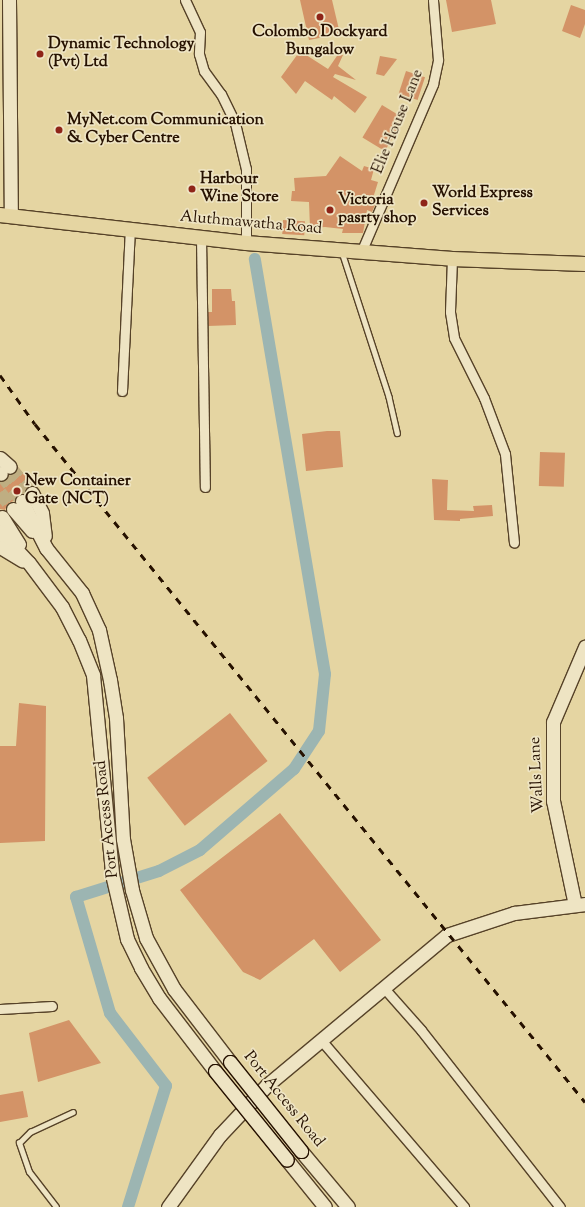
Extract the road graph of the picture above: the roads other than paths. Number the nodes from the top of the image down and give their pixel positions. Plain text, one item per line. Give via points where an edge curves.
1 (9, 0) edge
2 (185, 0) edge
3 (433, 0) edge
4 (6, 216) edge
5 (130, 229) junction
6 (201, 238) junction
7 (246, 243) junction
8 (341, 249) junction
9 (362, 250) junction
10 (452, 259) junction
11 (585, 264) edge
12 (122, 391) dead end
13 (397, 433) dead end
14 (0, 458) edge
15 (4, 471) tunnel mouth
16 (205, 487) dead end
17 (32, 493) tunnel mouth
18 (0, 532) edge
19 (514, 543) dead end
20 (0, 547) edge
21 (46, 548) junction
22 (29, 563) junction
23 (585, 647) edge
24 (580, 904) edge
25 (383, 987) junction
26 (52, 1006) dead end
27 (0, 1009) edge
28 (321, 1040) junction
29 (73, 1112) dead end
30 (56, 1207) edge
31 (168, 1207) edge
32 (325, 1207) edge
33 (348, 1207) edge
34 (464, 1207) edge
35 (560, 1207) edge

1 - 4 main road
2 - 7 street via 200,32 199,54 204,71 221,94 235,123 246,169
3 - 9 street, Elie House Lane via 438,54 433,84
4 - 5 main road, Aluthmawatha Road
5 - 6 main road, Aluthmawatha Road
5 - 12 street
6 - 7 main road, Aluthmawatha Road
6 - 16 street
7 - 8 main road, Aluthmawatha Road
8 - 9 main road, Aluthmawatha Road
8 - 13 lane via 389,397
9 - 10 main road, Aluthmawatha Road
10 - 11 main road, Aluthmawatha Road
10 - 19 street via 450,312 454,338 484,398 505,454
14 - 15 main road
17 - 21 main road via 42,513
18 - 22 main road, Port Access Road
20 - 22 main road
21 - 22 main road, Port Access Road via 12,509
21 - 33 main road, Port Access Road, bridge via 82,593 98,630 116,718 124,839 138,914 146,938 174,989
22 - 32 main road, Port Access Road, bridge via 62,607 93,675 108,843 119,908 140,968 167,1010
23 - 24 main road, Walls Lane via 553,722 553,801
24 - 25 main road via 514,913 447,935
25 - 28 main road
25 - 35 street via 421,1030
26 - 27 street
28 - 31 main road via 267,1085 220,1135
28 - 34 street
29 - 30 lane via 30,1132 19,1143 29,1172

